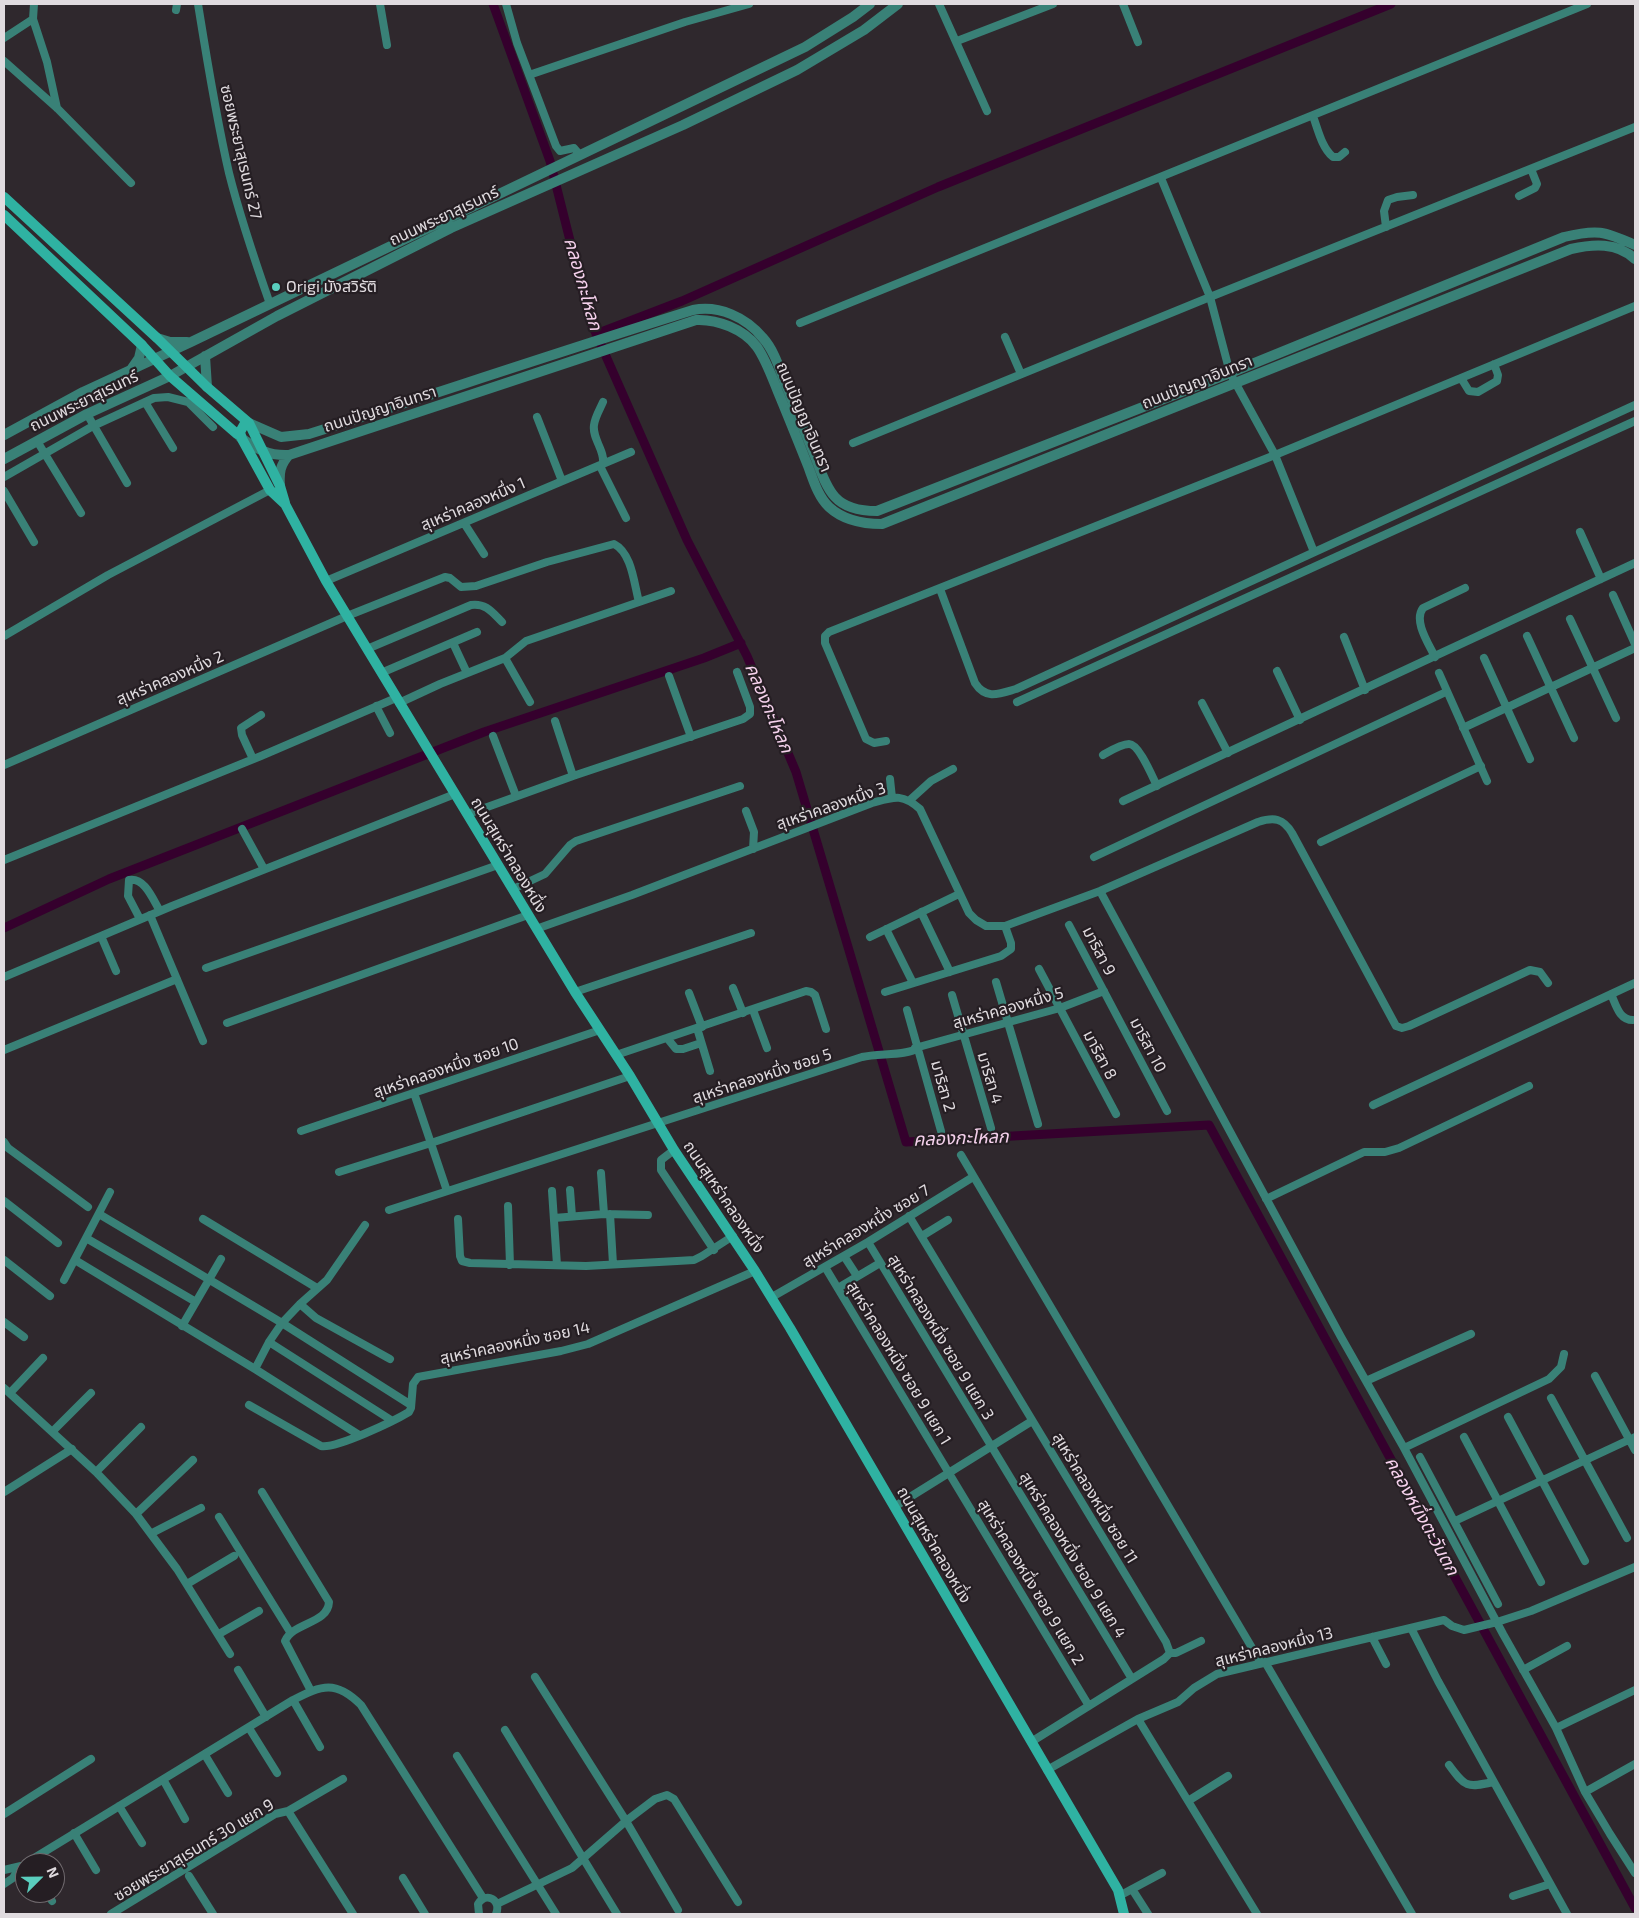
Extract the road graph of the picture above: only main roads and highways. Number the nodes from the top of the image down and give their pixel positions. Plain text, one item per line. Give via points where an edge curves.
1 (4, 197) edge
2 (4, 215) edge
3 (249, 423) junction
4 (239, 436) junction
5 (275, 488) junction
6 (1124, 1914) edge

1 - 3 main road, ถนนปัญญาอินทรา
2 - 4 main road, ถนนปัญญาอินทรา via 142,345 170,376
3 - 4 main road via 244,425
3 - 5 main road, ถนนสุเหร่าคลองหนึ่ง
4 - 5 main road, ถนนสุเหร่าคลองหนึ่ง
5 - 6 main road, ถนนสุเหร่าคลองหนึ่ง via 326,581 536,929 674,1150 772,1297 1120,1895

